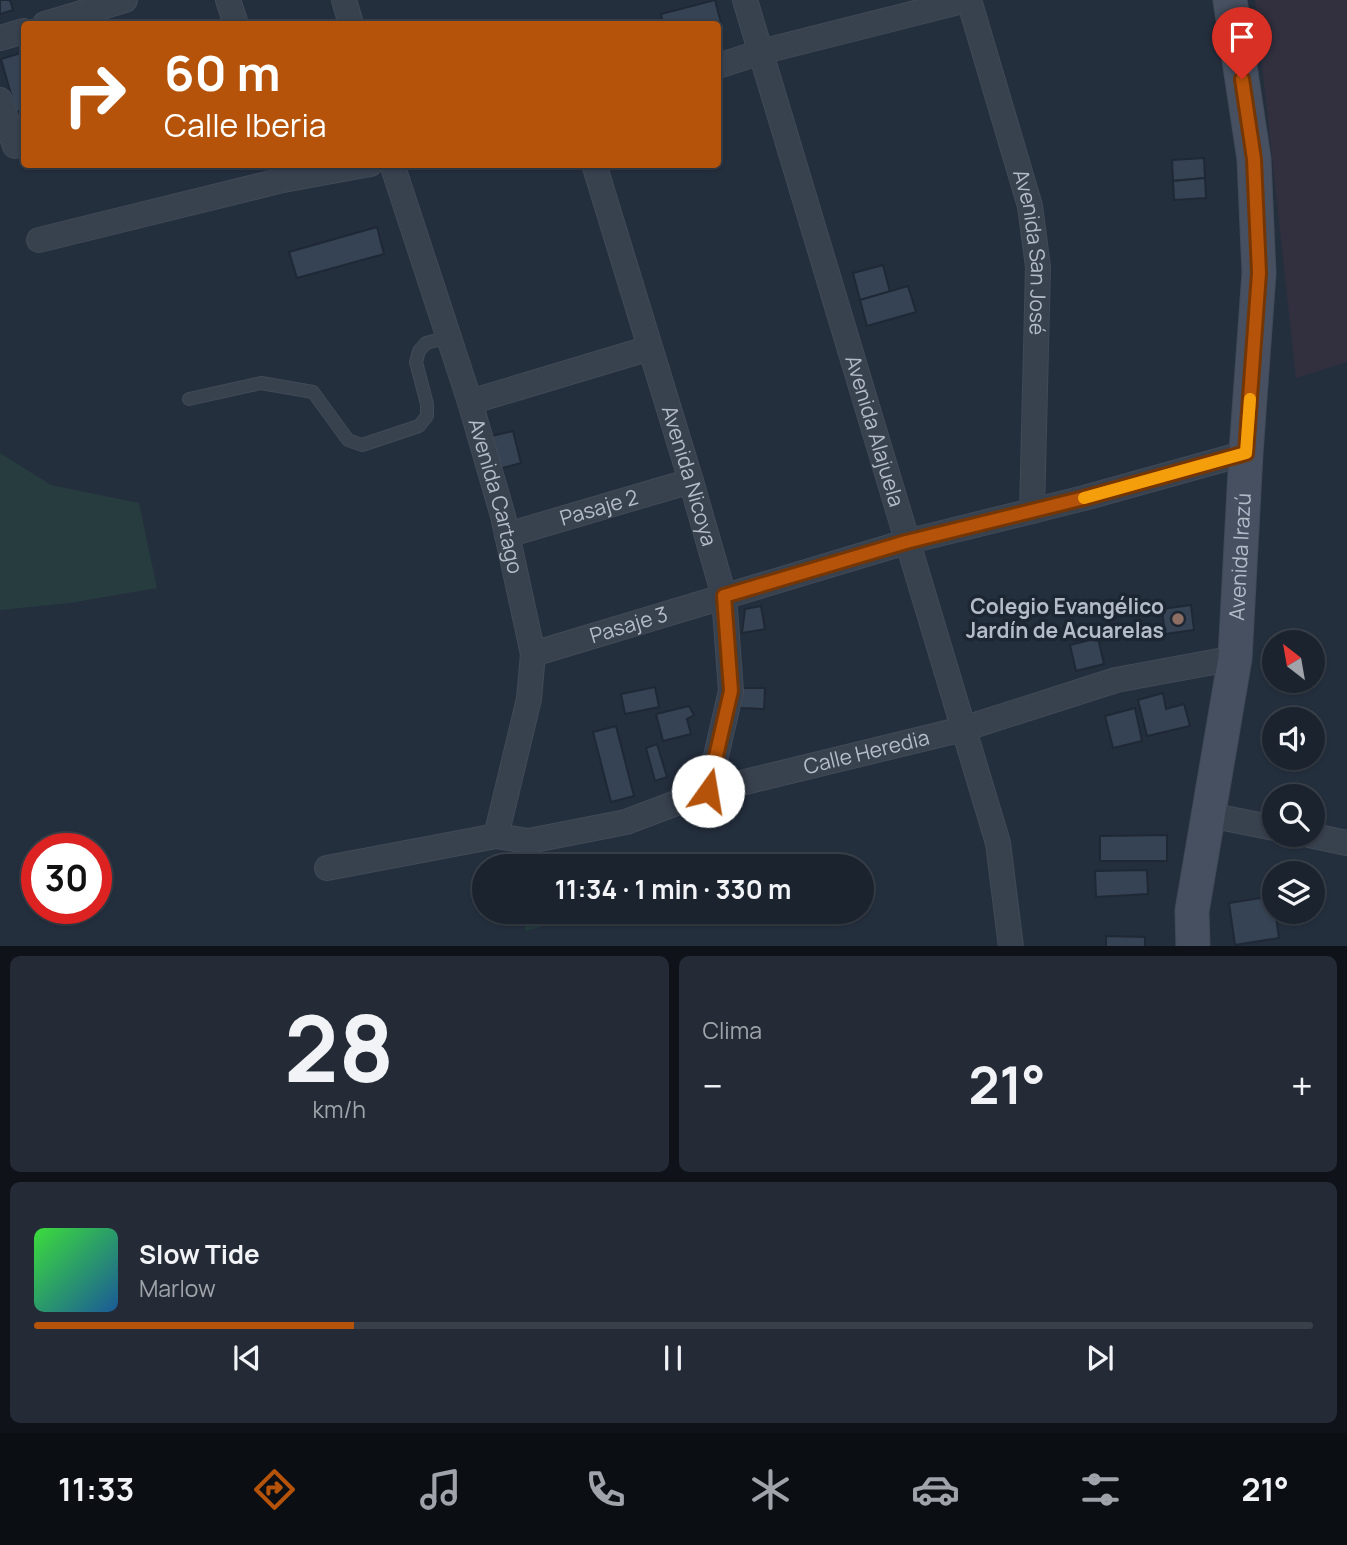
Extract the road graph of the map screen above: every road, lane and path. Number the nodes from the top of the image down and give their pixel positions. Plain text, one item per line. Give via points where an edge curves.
1 (125, 0) edge
2 (228, 0) edge
3 (344, 0) edge
4 (745, 0) edge
5 (968, 0) edge
6 (1230, 0) edge
7 (55, 21) edge
8 (235, 21) edge
9 (350, 21) edge
10 (21, 32) edge
11 (0, 38) edge
12 (761, 52) junction
13 (721, 65) edge
14 (0, 100) edge
15 (15, 146) dead end
16 (325, 168) edge
17 (393, 168) edge
18 (595, 168) edge
19 (280, 172) edge
20 (39, 240) dead end
21 (449, 337) junction
22 (650, 348) junction
23 (188, 399) dead end
24 (470, 402) junction
25 (1246, 453) junction
26 (691, 481) junction
27 (1032, 511) junction
28 (507, 535) junction
29 (906, 542) junction
30 (724, 596) junction
31 (533, 654) junction
32 (1235, 658) junction
33 (963, 729) junction
34 (708, 791) junction
35 (1209, 815) junction
36 (1262, 826) edge
37 (496, 836) junction
38 (1325, 838) edge
39 (1347, 842) edge
40 (327, 868) dead end
41 (1011, 946) edge
42 (1193, 946) edge

1 - 7 street
2 - 8 street
3 - 9 street
4 - 12 street, Avenida Alajuela
5 - 12 street
5 - 27 street, Avenida San José via 1030,206 1038,267
6 - 25 street, Avenida Irazú via 1254,159 1259,273
10 - 11 street
12 - 13 street
12 - 29 street, Avenida Alajuela
14 - 15 street
16 - 19 street
17 - 21 street, Avenida Cartago
18 - 22 street, Avenida Nicoya
19 - 20 street
21 - 23 lane via 426,343 419,351 416,362 427,416 419,426 362,444 348,440 313,392 261,383
21 - 24 street, Avenida Cartago
22 - 24 street
22 - 26 street, Avenida Nicoya
24 - 28 street, Avenida Cartago
25 - 27 street, Pasaje 3
25 - 32 street, Avenida Irazú
26 - 28 street, Pasaje 2
26 - 30 street, Avenida Nicoya
27 - 29 street, Pasaje 3
28 - 31 street, Avenida Cartago
29 - 30 street, Pasaje 3
29 - 33 street, Avenida Alajuela
30 - 31 street, Pasaje 3
30 - 34 street, Avenida Nicoya via 731,691
31 - 37 street, Avenida Cartago via 529,699
32 - 33 street, Calle Heredia via 1116,680
32 - 35 street, Avenida Irazú
33 - 34 street, Calle Heredia
33 - 41 street, Avenida Alajuela via 998,842
34 - 37 street, Calle Heredia via 626,822 529,841
35 - 36 street
35 - 42 street, Avenida Irazú via 1192,911
37 - 40 street, Calle Heredia
38 - 39 street

